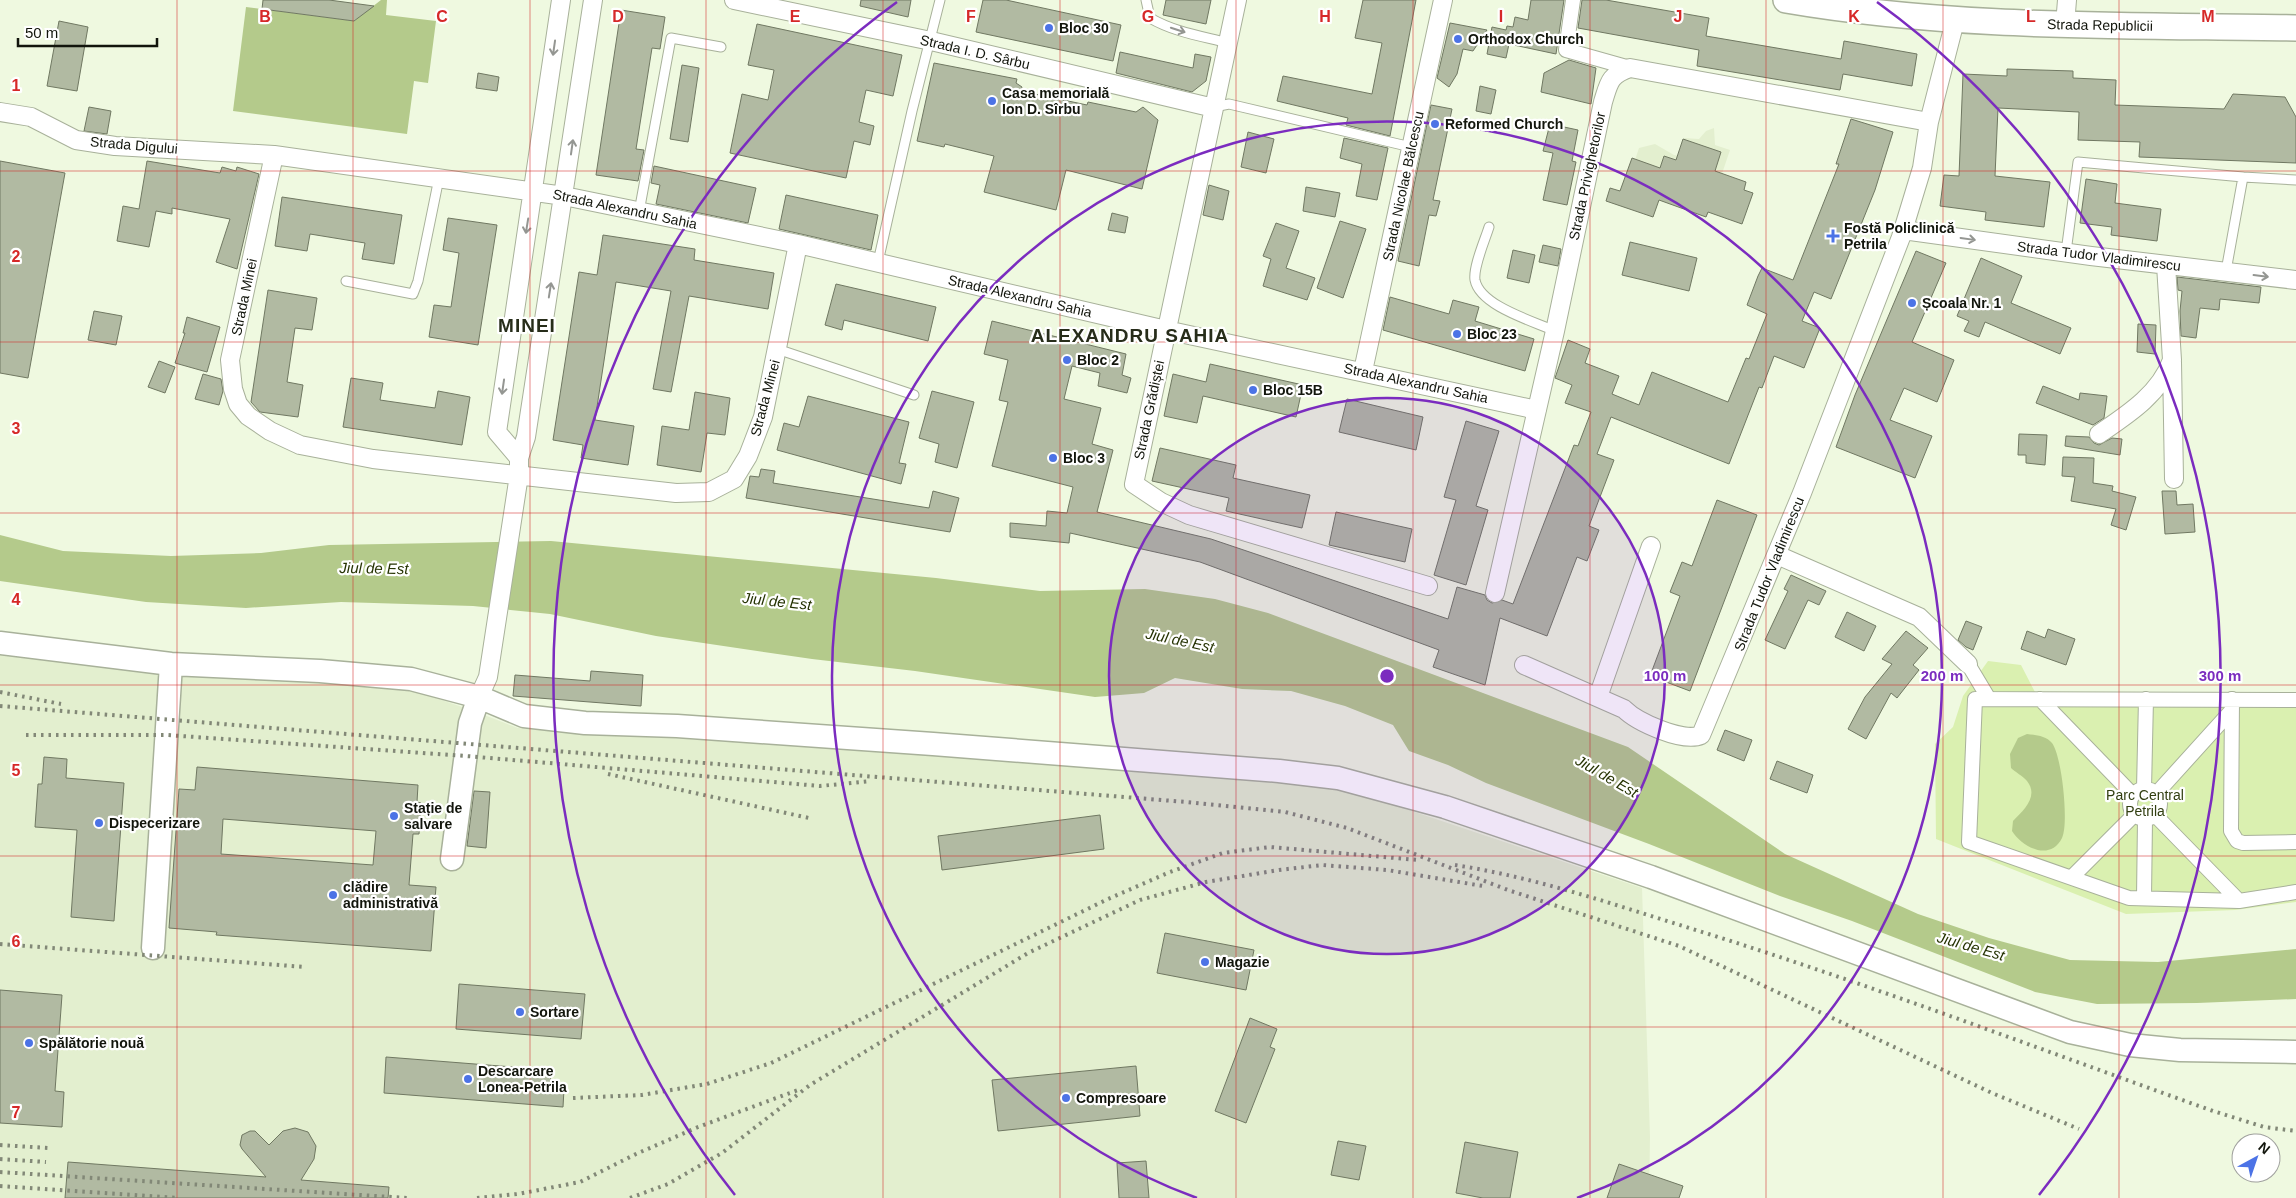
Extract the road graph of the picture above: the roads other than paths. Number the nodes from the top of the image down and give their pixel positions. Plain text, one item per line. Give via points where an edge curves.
1 (561, 0) edge
2 (593, 0) edge
3 (734, 0) edge
4 (940, 0) edge
5 (1146, 0) edge
6 (1237, 0) edge
7 (1443, 0) edge
8 (1573, 0) edge
9 (1786, 0) edge
10 (2067, 0) edge
11 (1820, 3) edge
12 (1955, 21) junction
13 (2064, 25) junction
14 (2296, 28) edge
15 (931, 41) junction
16 (1228, 43) junction
17 (721, 47) dead end
18 (1630, 68) junction
19 (1214, 108) junction
20 (0, 112) edge
21 (1929, 122) junction
22 (1411, 147) junction
23 (274, 155) junction
24 (2243, 177) junction
25 (439, 178) junction
26 (2296, 180) edge
27 (532, 190) junction
28 (564, 196) junction
29 (639, 212) junction
30 (1489, 227) dead end
31 (1903, 230) junction
32 (798, 244) junction
33 (2066, 252) junction
34 (878, 262) junction
35 (2166, 264) junction
36 (2226, 271) junction
37 (2296, 280) edge
38 (346, 281) dead end
39 (1166, 330) junction
40 (1555, 331) junction
41 (777, 349) junction
42 (2172, 360) junction
43 (1363, 371) junction
44 (914, 396) dead end
45 (1537, 410) junction
46 (2099, 434) dead end
47 (519, 467) junction
48 (2174, 479) dead end
49 (1651, 546) dead end
50 (1778, 555) junction
51 (1428, 586) dead end
52 (1495, 593) dead end
53 (0, 643) edge
54 (171, 664) junction
55 (1524, 664) dead end
56 (1968, 664) joint
57 (483, 687) junction
58 (1598, 697) junction
59 (1989, 699) junction
60 (2040, 699) junction
61 (2146, 699) junction
62 (2296, 700) edge
63 (2232, 705) junction
64 (2144, 793) junction
65 (2145, 816) junction
66 (2296, 842) edge
67 (452, 859) dead end
68 (2072, 877) junction
69 (2296, 892) edge
70 (2144, 898) junction
71 (2238, 901) junction
72 (153, 948) dead end
73 (2296, 1052) edge

1 -> 27 street
28 -> 2 street
3 - 15 street, Strada I. D. Sârbu
4 - 15 lane
5 -> 16 lane via 1150,18 1160,24
6 - 16 street, Strada Grădiștei
7 - 22 street, Strada Nicolae Bălcescu
8 - 18 street via 1566,50
9 - 11 main road, Strada Republicii
10 - 13 street
11 - 12 main road, Strada Republicii
12 - 13 main road, Strada Republicii
12 - 21 street, Strada Tudor Vladimirescu
13 - 14 main road, Strada Republicii
15 - 19 street, Strada I. D. Sârbu
15 - 34 lane
16 - 19 street, Strada Grădiștei
17 - 29 lane via 671,38
18 - 21 street
18 - 40 street, Strada Privighetorilor via 1615,73 1608,83
19 - 22 lane via 1229,104
19 - 39 street, Strada Grădiștei
20 - 23 street, Strada Digului via 31,117 76,140 115,146
21 - 31 street, Strada Tudor Vladimirescu via 1922,168
22 - 43 street, Strada Nicolae Bălcescu
23 - 25 street
23 - 47 street, Strada Minei via 230,360 238,404 248,416 270,431 300,445 373,459
24 - 26 lane
24 - 33 lane via 2078,162
24 - 36 lane
25 - 27 street
25 - 38 lane via 413,294
27 - 28 street, Strada Alexandru Sahia
27 -> 47 street via 498,432
28 - 29 street, Strada Alexandru Sahia
47 -> 28 street
29 - 32 street, Strada Alexandru Sahia
30 - 40 lane via 1475,272 1480,290 1499,306
31 -> 33 street, Strada Tudor Vladimirescu
31 - 50 street, Strada Tudor Vladimirescu
32 - 34 street, Strada Alexandru Sahia
32 - 41 street, Strada Minei
33 - 35 street, Strada Tudor Vladimirescu
34 - 39 street, Strada Alexandru Sahia
35 - 36 street, Strada Tudor Vladimirescu
35 - 42 street
36 -> 37 street, Strada Tudor Vladimirescu
39 - 43 street, Strada Alexandru Sahia
39 - 51 street, Strada Grădiștei via 1134,484 1189,515
40 - 45 street, Strada Privighetorilor
41 - 44 lane
41 - 47 street, Strada Minei via 763,417 748,456 734,479 709,492 676,493
42 - 46 street via 2167,374 2152,392
42 - 48 street
43 - 45 street, Strada Alexandru Sahia
45 - 52 street, Strada Privighetorilor
47 - 57 street
49 - 58 street
50 - 56 street via 1919,618
50 - 58 street, Strada Tudor Vladimirescu via 1701,735 1684,738 1633,717
53 - 54 street
54 - 57 street via 320,671
54 - 72 street
55 - 58 street, Strada Tudor Vladimirescu
56 - 59 street
57 - 67 street via 470,723
57 - 73 street via 524,716 585,723 677,726 1338,778 1446,807 1651,877 2070,1032 2130,1046
59 - 60 street
59 - 68 street via 1975,699 1969,842
60 - 61 street
60 - 64 street
61 - 63 street
61 - 64 street
62 - 63 street
63 - 64 street
63 - 66 street via 2231,831 2237,841 2244,843
64 - 65 street via 2129,802
64 - 65 street via 2159,800 2159,808
65 - 68 street
65 - 70 street
65 - 71 street
68 - 70 street via 2129,898
69 - 71 street
70 - 71 street

